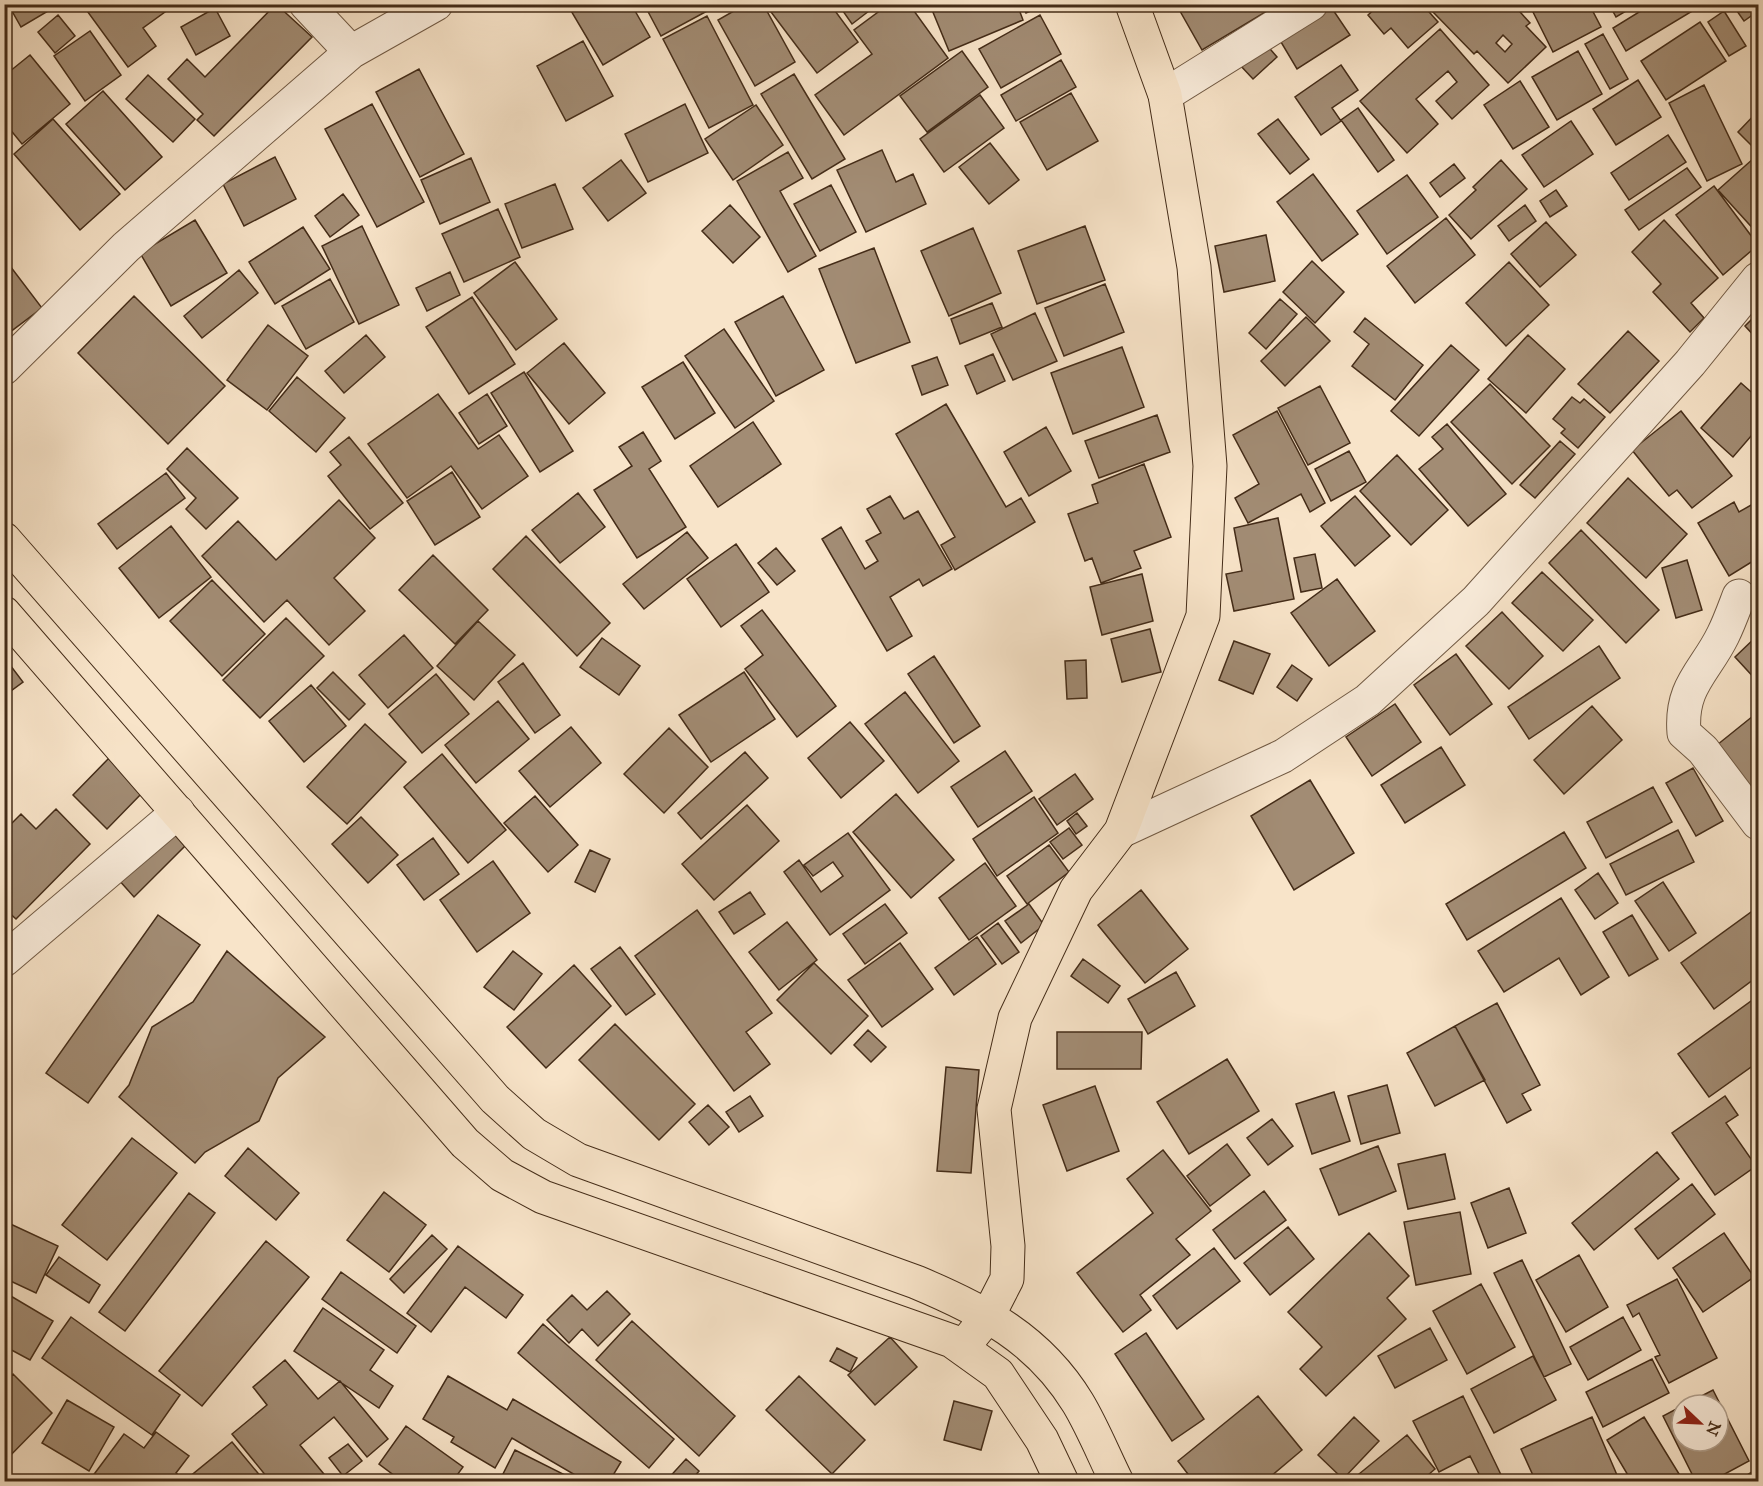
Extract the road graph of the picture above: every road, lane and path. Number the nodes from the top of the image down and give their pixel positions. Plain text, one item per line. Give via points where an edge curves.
1 (306, 4) edge
2 (436, 4) edge
3 (1132, 4) edge
4 (1311, 4) edge
5 (351, 52) junction
6 (1165, 95) junction
7 (1758, 279) edge
8 (4, 368) edge
9 (4, 539) edge
10 (1739, 596) dead end
11 (4, 613) edge
12 (130, 685) junction
13 (95, 716) junction
14 (178, 812) junction
15 (1758, 823) edge
16 (1121, 831) junction
17 (4, 960) edge
18 (988, 1316) junction
19 (962, 1348) junction
20 (1062, 1482) edge
21 (1117, 1482) edge

1 - 5 street
2 - 5 street
3 - 6 main road
4 - 6 street
5 - 8 street via 126,247
6 - 16 main road via 1194,267 1210,466 1203,616
7 - 16 street via 1690,363 1476,601 1368,700 1283,756
9 - 12 main road
10 - 15 street via 1723,636 1693,680 1682,716 1684,733 1703,750
11 - 13 main road
12 - 13 main road
12 - 18 main road via 495,1100 534,1134 578,1160 916,1282
13 - 14 main road
14 - 17 street
14 - 19 main road via 465,1143 502,1175 543,1197 952,1341
16 - 18 main road via 1076,890 1015,1017 994,1109 1008,1246 1007,1279
18 - 19 main road
18 - 21 main road via 1014,1333 1054,1369 1078,1404
19 - 20 main road via 998,1374 1042,1440

